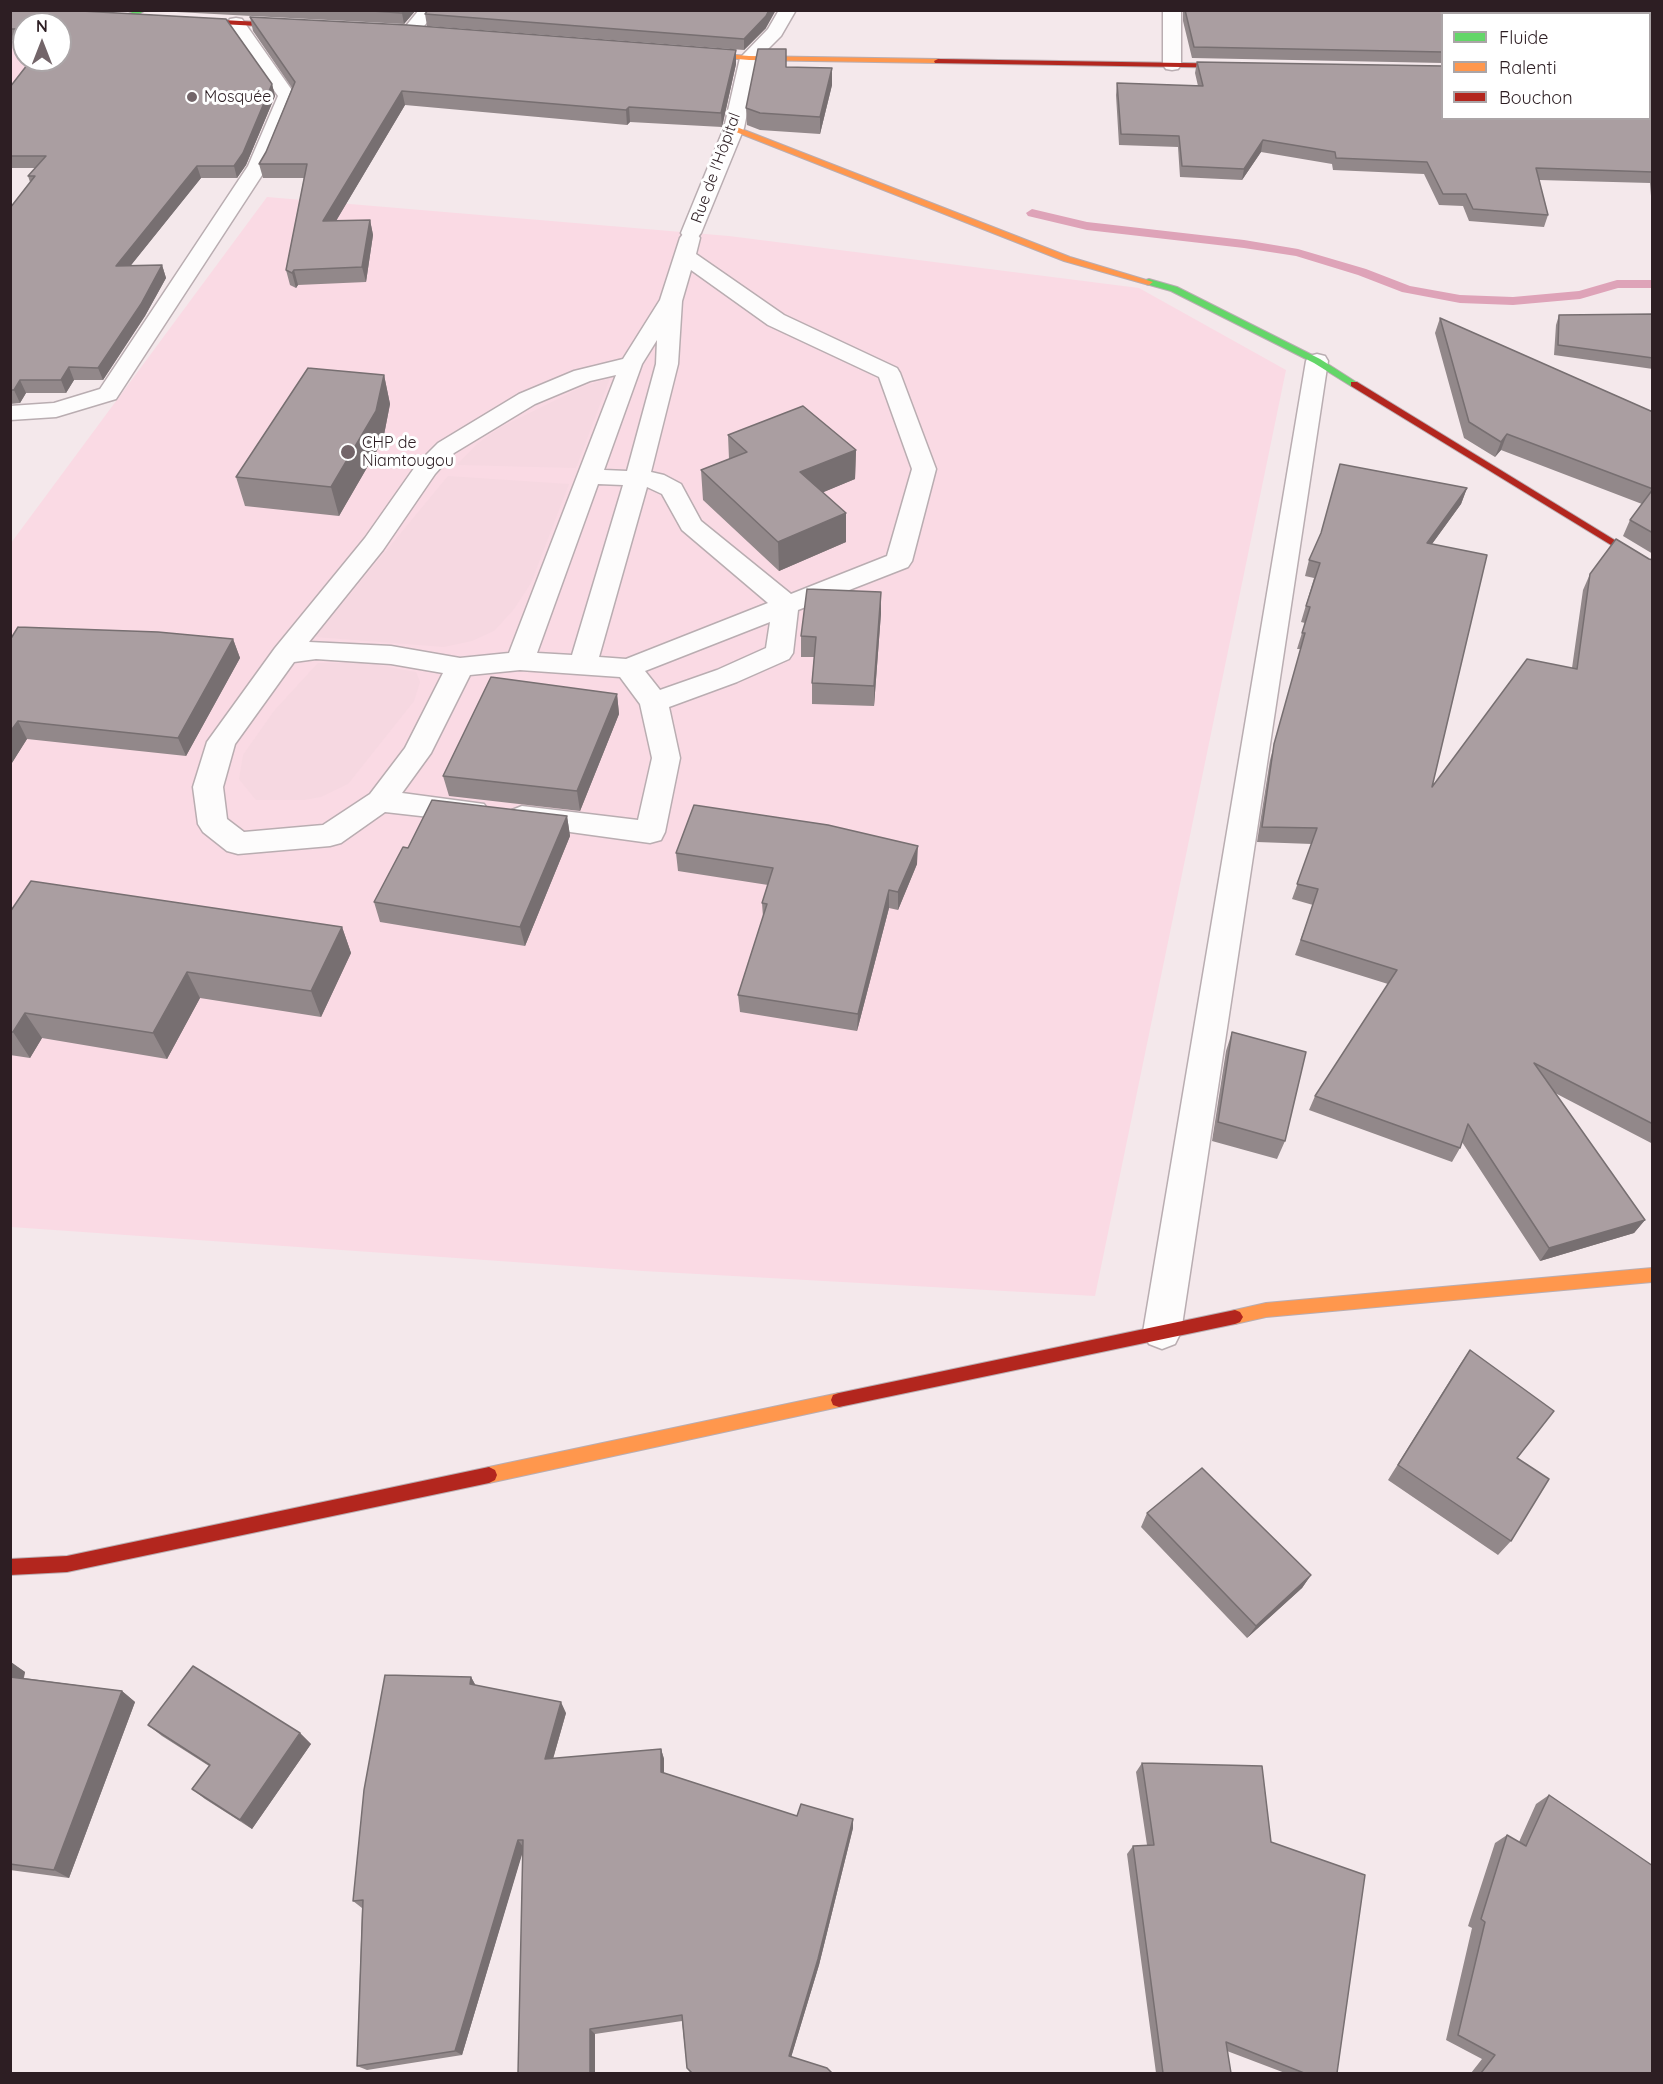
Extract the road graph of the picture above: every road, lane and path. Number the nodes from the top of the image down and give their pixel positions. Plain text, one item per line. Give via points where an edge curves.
1 (429, 10) edge
2 (788, 10) edge
3 (1172, 10) edge
4 (146, 14) edge
5 (121, 17) edge
6 (171, 20) edge
7 (236, 23) junction
8 (306, 26) edge
9 (404, 31) joint
10 (433, 33) edge
11 (679, 52) edge
12 (749, 58) junction
13 (1172, 65) junction
14 (1254, 66) edge
15 (734, 128) junction
16 (688, 245) junction
17 (671, 301) junction
18 (1317, 361) junction
19 (631, 364) junction
20 (10, 413) edge
21 (589, 476) junction
22 (637, 479) junction
23 (1653, 567) edge
24 (786, 604) junction
25 (285, 654) junction
26 (520, 661) junction
27 (583, 664) junction
28 (460, 667) junction
29 (628, 668) junction
30 (654, 702) junction
31 (380, 801) junction
32 (1653, 1275) edge
33 (1162, 1332) junction
34 (10, 1567) edge

1 - 9 street
2 - 12 street via 775,32
3 - 13 street
4 - 5 street
6 - 7 street
7 - 8 street
7 - 20 street via 287,96 258,166 108,394 56,410
9 - 10 street
11 - 12 street
12 - 13 street
12 - 15 street, Rue de l'Hôpital
13 - 14 street
15 - 16 street, Rue de l'Hôpital
15 - 18 street via 1067,259 1174,289
16 - 17 street, Rue de l'Hôpital
16 - 24 street via 776,320 889,373 924,470 899,561
17 - 19 street
17 - 22 street via 667,364
18 - 23 street
18 - 33 street
19 - 21 street
19 - 25 street via 582,376 527,399 446,448
21 - 22 street
21 - 26 street
22 - 24 street via 655,480 672,489 691,525
22 - 27 street
24 - 29 street
24 - 30 street via 779,653
25 - 28 street via 316,650 391,655
25 - 31 street via 220,742 208,787 213,824 238,843 330,835
26 - 27 street
26 - 28 street
27 - 29 street
28 - 31 street via 417,753
29 - 30 street
30 - 31 street via 666,758 650,832
32 - 33 street via 1266,1310
33 - 34 street via 67,1564

